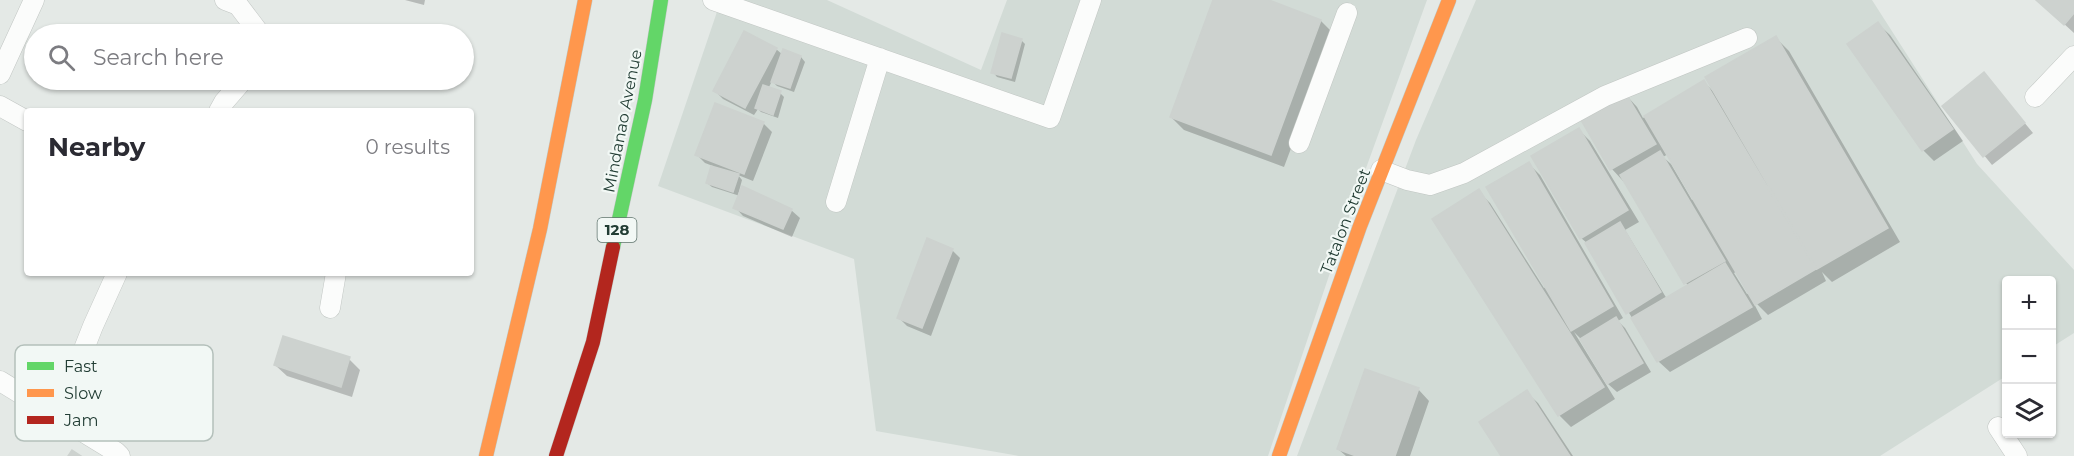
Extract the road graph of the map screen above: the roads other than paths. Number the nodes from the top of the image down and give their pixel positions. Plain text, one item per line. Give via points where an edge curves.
1 (34, 0) edge
2 (225, 0) edge
3 (585, 0) edge
4 (661, 0) edge
5 (713, 0) edge
6 (1091, 0) edge
7 (1449, 0) edge
8 (1347, 13) dead end
9 (252, 24) edge
10 (8, 35) edge
11 (1747, 38) dead end
12 (2074, 56) edge
13 (880, 58) junction
14 (0, 74) edge
15 (234, 90) edge
16 (2035, 97) dead end
17 (0, 105) edge
18 (221, 108) edge
19 (24, 119) edge
20 (1299, 143) dead end
21 (1381, 170) junction
22 (836, 202) dead end
23 (116, 276) edge
24 (335, 276) edge
25 (330, 308) dead end
26 (85, 345) edge
27 (0, 381) edge
28 (15, 390) edge
29 (1998, 427) dead end
30 (97, 441) edge
31 (120, 456) edge
32 (486, 456) edge
33 (556, 456) edge
34 (1279, 456) edge
35 (2017, 456) edge

1 - 10 lane
2 - 9 lane via 238,5
3 - 32 main road via 519,327
4 - 33 main road, Mindanao Avenue / 128 via 645,100 593,342
5 - 13 lane
6 - 13 lane via 1050,118
7 - 21 main road, Tatalon Street
8 - 20 lane
10 - 14 lane
11 - 21 lane via 1605,96 1464,172 1430,185
12 - 16 lane
13 - 22 lane
15 - 18 lane
17 - 19 lane
21 - 34 main road, Tatalon Street
23 - 26 lane
24 - 25 lane
27 - 28 lane
29 - 35 lane
30 - 31 lane

